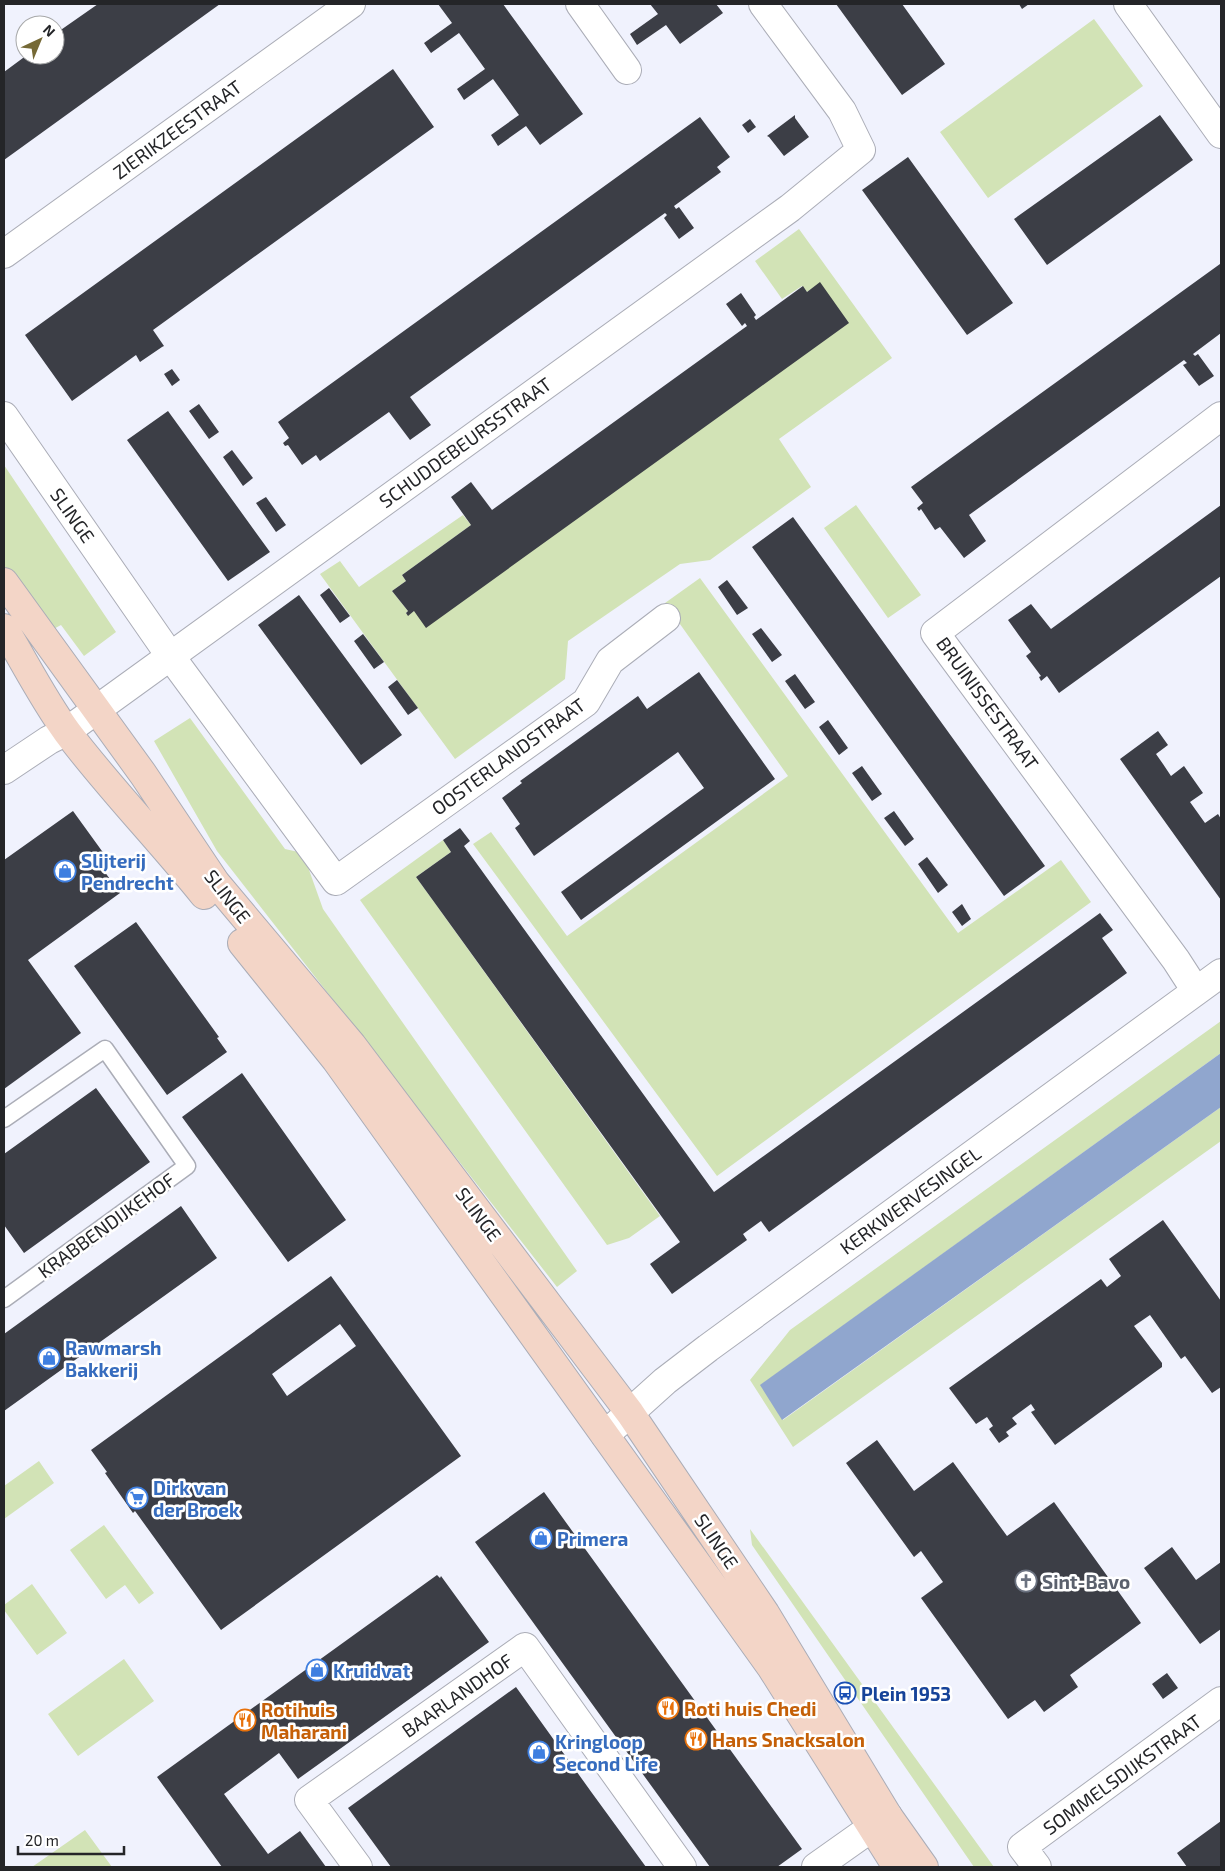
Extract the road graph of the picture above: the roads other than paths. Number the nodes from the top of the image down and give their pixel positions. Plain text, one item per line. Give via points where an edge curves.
1 (351, 4) edge
2 (580, 4) edge
3 (763, 4) edge
4 (1128, 4) edge
5 (627, 70) dead end
6 (1221, 134) edge
7 (4, 254) edge
8 (4, 416) edge
9 (1221, 416) edge
10 (4, 582) edge
11 (666, 618) dead end
12 (4, 628) edge
13 (171, 657) junction
14 (96, 710) junction
15 (67, 731) junction
16 (4, 770) edge
17 (336, 881) joint
18 (1221, 973) edge
19 (1196, 991) junction
20 (4, 1119) edge
21 (4, 1300) edge
22 (630, 1413) junction
23 (605, 1435) junction
24 (1221, 1701) edge
25 (879, 1822) junction
26 (1030, 1857) edge
27 (358, 1867) edge
28 (682, 1867) edge
29 (816, 1867) edge
30 (897, 1867) edge
31 (924, 1867) edge

1 - 7 street, ZIERIKZEESTRAAT
2 - 5 street
3 - 13 street, SCHUDDEBEURSSTRAAT via 842,111 861,150 790,208
4 - 6 street
8 - 13 street, SLINGE
9 - 19 street, BRUINISSESTRAAT via 935,633
10 - 14 street, SLINGE
11 - 17 street, OOSTERLANDSTRAAT via 610,661 586,702
12 - 15 street, SLINGE
13 - 14 street, SCHUDDEBEURSSTRAAT
13 - 17 street, SLINGE
14 - 15 street, SCHUDDEBEURSSTRAAT
14 - 22 street, SLINGE via 216,883 352,1045
15 - 16 street, SCHUDDEBEURSSTRAAT
15 - 23 street, SLINGE via 114,791 166,848 336,1060
18 - 19 street, KERKWERVESINGEL
19 - 22 street, KERKWERVESINGEL via 708,1348
20 - 21 lane, KRABBENDIJKEHOF via 105,1049 187,1166
22 - 23 street, KERKWERVESINGEL
22 - 25 street, SLINGE via 765,1613
23 - 25 street, SLINGE
24 - 26 street, SOMMELSDIJKSTRAAT
25 - 29 street
25 - 30 street, SLINGE
25 - 31 street, SLINGE
27 - 28 street, BAARLANDHOF via 309,1800 525,1647

